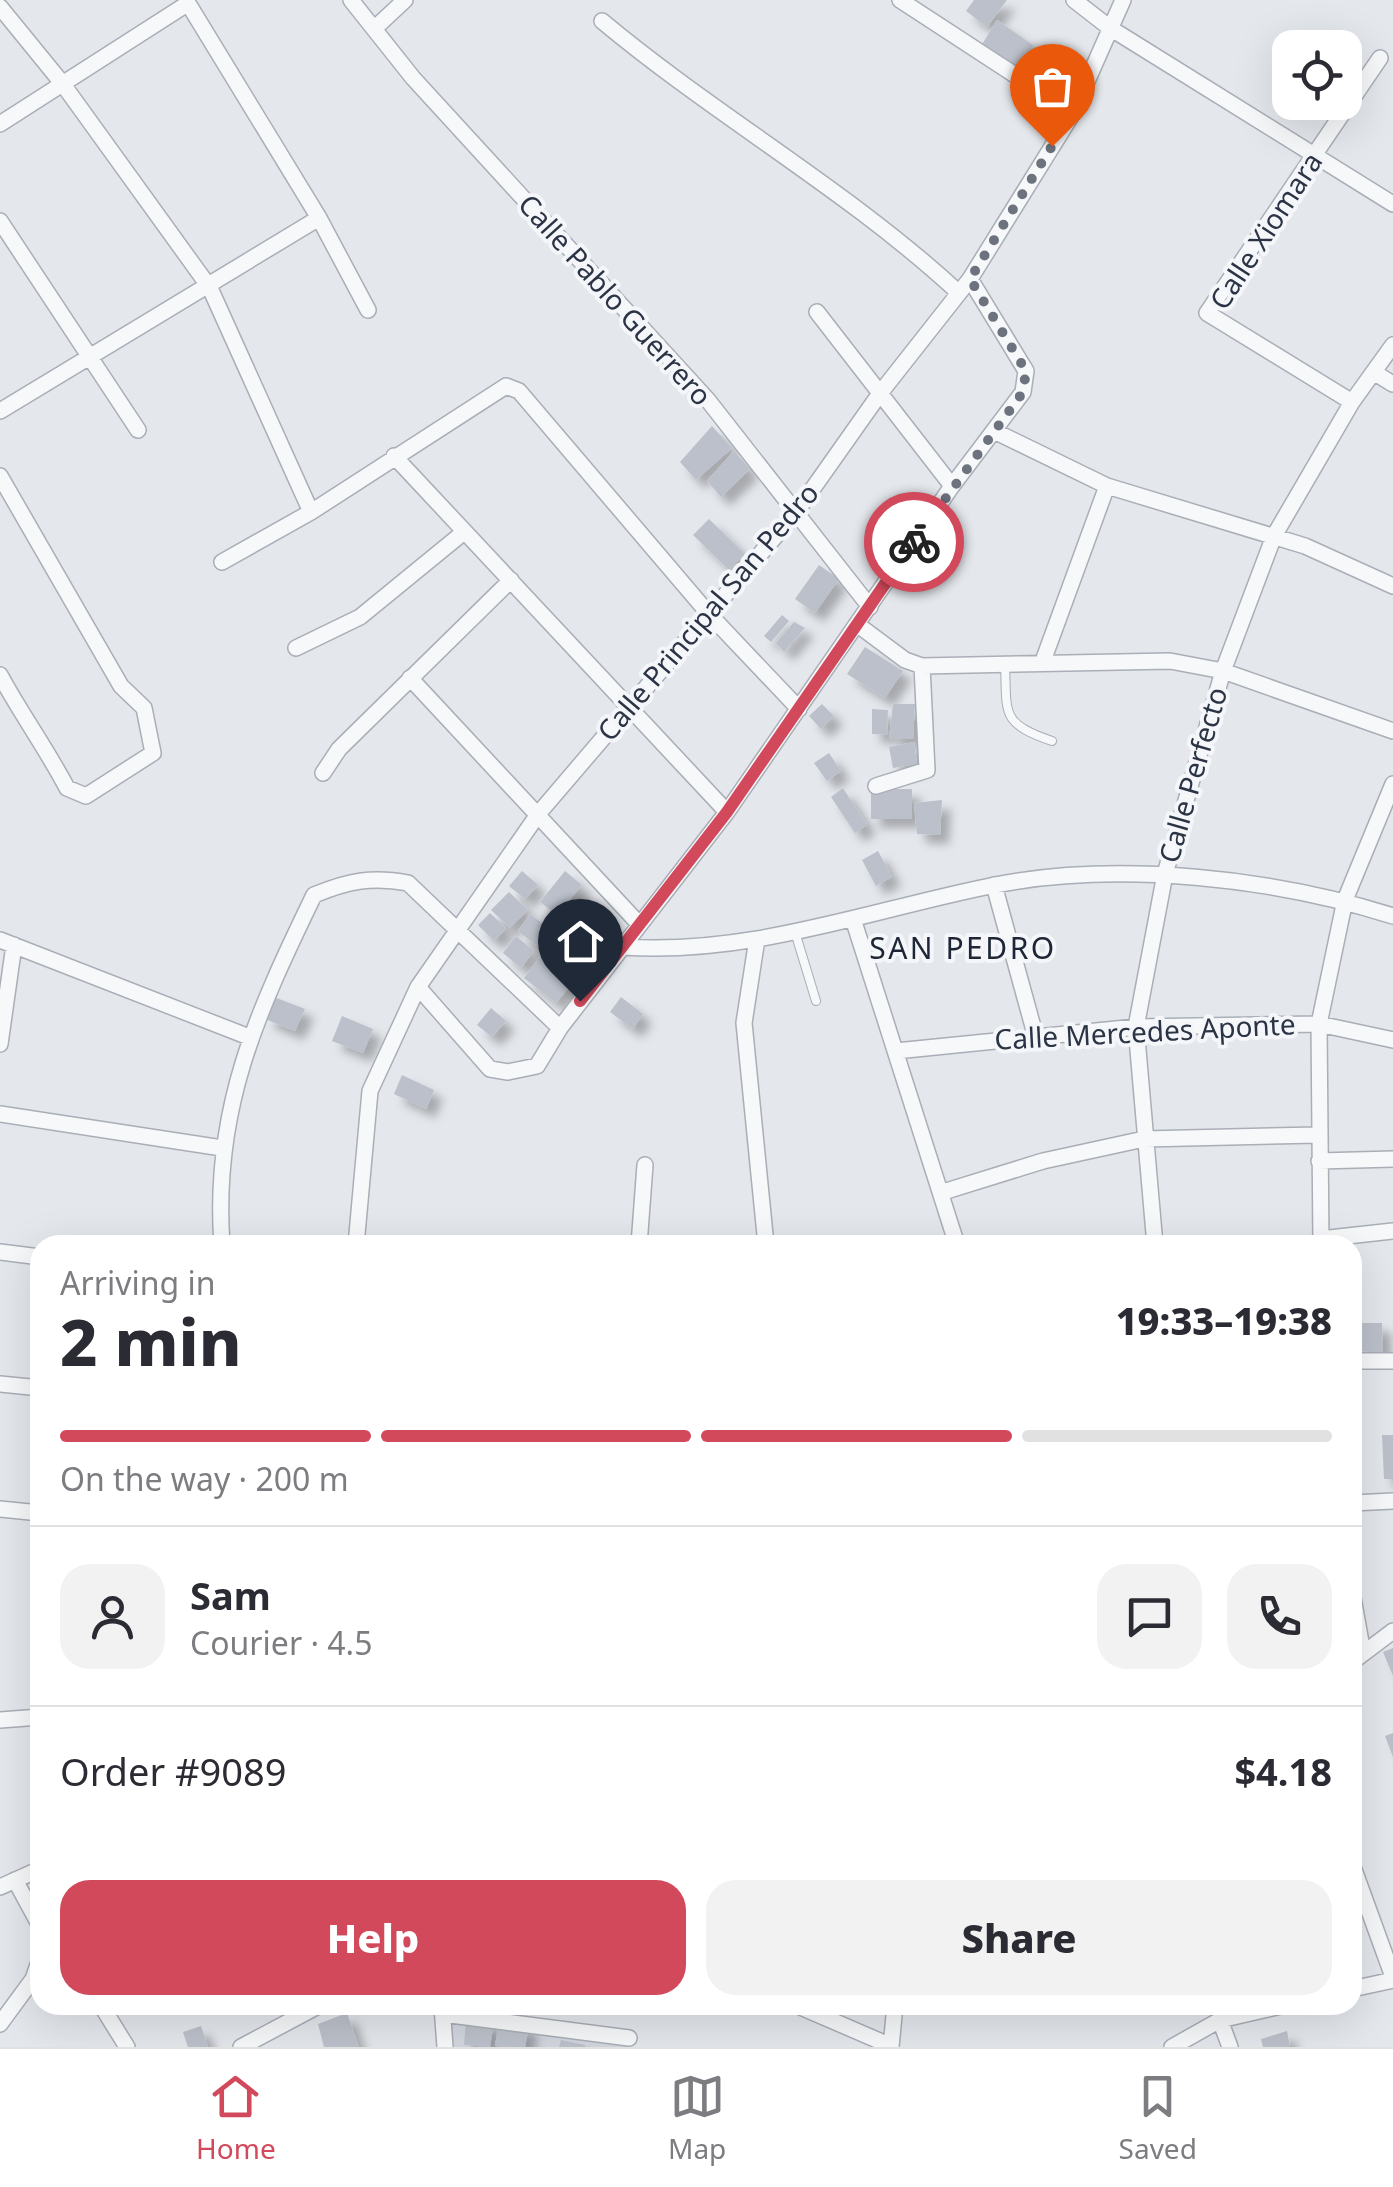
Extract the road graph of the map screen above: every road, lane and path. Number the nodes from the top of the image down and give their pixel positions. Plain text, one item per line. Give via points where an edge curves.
1 (350, 0) edge
2 (405, 0) edge
3 (900, 0) edge
4 (1074, 0) edge
5 (1123, 0) edge
6 (186, 2) edge
7 (0, 8) edge
8 (602, 21) dead end
9 (1110, 28) junction
10 (374, 29) junction
11 (1380, 58) dead end
12 (62, 82) junction
13 (1073, 113) junction
14 (0, 124) edge
15 (1314, 154) junction
16 (1393, 204) edge
17 (319, 218) junction
18 (0, 221) edge
19 (970, 279) junction
20 (210, 288) junction
21 (959, 293) junction
22 (368, 310) dead end
23 (817, 312) dead end
24 (1393, 346) edge
25 (88, 357) junction
26 (1375, 373) junction
27 (1393, 384) edge
28 (882, 392) junction
29 (1352, 402) junction
30 (0, 411) edge
31 (138, 430) dead end
32 (994, 430) junction
33 (394, 456) junction
34 (0, 476) edge
35 (952, 486) junction
36 (1106, 486) junction
37 (796, 511) junction
38 (311, 512) junction
39 (464, 532) junction
40 (1274, 536) junction
41 (222, 562) dead end
42 (511, 580) junction
43 (1393, 586) edge
44 (870, 607) junction
45 (708, 613) junction
46 (858, 625) junction
47 (296, 648) dead end
48 (1043, 661) junction
49 (1005, 663) junction
50 (922, 666) junction
51 (1223, 672) junction
52 (0, 675) edge
53 (410, 678) junction
54 (630, 707) junction
55 (799, 710) junction
56 (1393, 732) edge
57 (1052, 741) dead end
58 (323, 773) dead end
59 (1393, 784) edge
60 (876, 786) dead end
61 (727, 812) junction
62 (538, 813) junction
63 (1165, 874) junction
64 (994, 885) junction
65 (1344, 900) junction
66 (1393, 916) edge
67 (854, 922) junction
68 (639, 924) junction
69 (457, 929) junction
70 (796, 932) junction
71 (757, 939) junction
72 (7, 942) edge
73 (622, 947) junction
74 (418, 988) junction
75 (5, 992) edge
76 (816, 1001) dead end
77 (1319, 1024) junction
78 (1136, 1027) junction
79 (560, 1028) junction
80 (1035, 1034) junction
81 (249, 1038) junction
82 (1393, 1040) edge
83 (0, 1044) edge
84 (896, 1051) junction
85 (0, 1114) edge
86 (1317, 1134) junction
87 (1144, 1139) junction
88 (222, 1148) junction
89 (1393, 1159) edge
90 (1319, 1161) junction
91 (645, 1165) dead end
92 (943, 1192) junction
93 (1393, 1231) edge
94 (222, 1235) edge
95 (357, 1235) edge
96 (641, 1235) edge
97 (765, 1235) edge
98 (954, 1235) edge
99 (1154, 1235) edge
100 (1320, 1235) edge
101 (1362, 1236) edge
102 (0, 1252) edge
103 (30, 1256) edge
104 (1362, 1361) edge
105 (1393, 1361) edge
106 (0, 1384) edge
107 (30, 1387) edge
108 (1393, 1501) edge
109 (1362, 1503) edge
110 (0, 1510) edge
111 (30, 1512) edge
112 (1393, 1630) edge
113 (1362, 1655) edge
114 (1, 1714) edge
115 (30, 1716) edge
116 (8, 1883) edge
117 (1362, 1892) edge
118 (30, 1913) edge
119 (1393, 1979) edge
120 (30, 1983) edge
121 (1362, 1987) edge
122 (107, 2015) edge
123 (301, 2015) edge
124 (443, 2015) edge
125 (476, 2015) edge
126 (819, 2015) edge
127 (894, 2015) edge
128 (1241, 2015) edge
129 (1220, 2020) junction
130 (0, 2024) edge
131 (629, 2038) dead end
132 (128, 2047) edge
133 (241, 2047) edge
134 (445, 2047) edge
135 (891, 2047) edge
136 (1172, 2047) edge
137 (1230, 2047) edge

1 - 10 street, Calle Pablo Guerrero
2 - 10 street
3 - 13 street
4 - 9 street
5 - 9 street, Calle Principal San Pedro
6 - 12 street
6 - 17 street
7 - 12 street
8 - 21 street via 905,243
9 - 13 street, Calle Principal San Pedro
9 - 15 street
10 - 37 street, Calle Pablo Guerrero via 707,399
11 - 15 street, Calle Xiomara
12 - 14 street
12 - 20 street
13 - 19 street, Calle Principal San Pedro
15 - 16 street
15 - 29 street, Calle Xiomara via 1207,313
17 - 20 street
17 - 22 street
18 - 25 street
19 - 21 street, Calle Principal San Pedro
19 - 32 street via 1026,371 1023,392
20 - 25 street
20 - 38 street
21 - 28 street, Calle Principal San Pedro
23 - 28 street
24 - 26 street, Calle Perfecto
25 - 30 street
25 - 31 street
26 - 27 street
26 - 29 street, Calle Perfecto
28 - 35 street
28 - 37 street, Calle Principal San Pedro
29 - 40 street, Calle Perfecto
32 - 35 street
32 - 36 street
33 - 38 street
33 - 39 street
33 - 45 street via 506,386 519,391
34 - 52 street via 121,686 144,708 153,753 86,796 67,788
35 - 44 street
36 - 40 street
36 - 48 street
37 - 44 street, Calle Pablo Guerrero
37 - 45 street, Calle Principal San Pedro
38 - 41 street
39 - 42 street
39 - 47 street via 360,617
40 - 43 street
40 - 51 street, Calle Perfecto
42 - 53 street
42 - 54 street
44 - 46 street
45 - 54 street, Calle Principal San Pedro
45 - 55 street
46 - 50 street
46 - 55 street
48 - 49 street
48 - 51 street via 1170,661
49 - 50 street
49 - 57 lane via 1008,718 1017,729
50 - 60 street via 927,770
51 - 56 street
51 - 63 street, Calle Perfecto
53 - 58 street
53 - 62 street
54 - 61 street
54 - 62 street, Calle Principal San Pedro
55 - 61 street
59 - 65 street
61 - 68 street
62 - 68 street
62 - 69 street, Calle Principal San Pedro
63 - 64 street
63 - 65 street
63 - 78 street, Calle Perfecto
64 - 67 street
64 - 80 street
65 - 66 street
65 - 77 street
67 - 70 street
67 - 84 street
68 - 73 street
69 - 74 street, Calle Principal San Pedro
69 - 79 street
69 - 81 street via 408,883 379,877 314,895
70 - 71 street
70 - 76 lane
71 - 73 street via 668,950
71 - 97 street via 744,1022
72 - 75 street
72 - 81 street
73 - 79 street
74 - 79 street via 490,1069 537,1066
74 - 95 street, Calle Principal San Pedro via 370,1091
75 - 83 street
77 - 78 street, Calle Mercedes Aponte
77 - 82 street, Calle Mercedes Aponte
77 - 86 street
78 - 80 street, Calle Mercedes Aponte
78 - 87 street, Calle Perfecto
80 - 84 street, Calle Mercedes Aponte
81 - 88 street
84 - 92 street
85 - 88 street
86 - 87 street
86 - 90 street
87 - 92 street
87 - 99 street, Calle Perfecto
88 - 94 street
89 - 90 street
90 - 100 street
91 - 96 street
92 - 98 street
93 - 101 street
102 - 103 street
104 - 105 street
106 - 107 street
108 - 109 street
110 - 111 street
112 - 113 street
114 - 115 street
116 - 118 street
117 - 119 street
119 - 121 street
120 - 130 street
122 - 132 street
123 - 133 street
124 - 134 street
125 - 131 street
126 - 135 street
127 - 135 street
128 - 129 street
129 - 136 street
129 - 137 street

